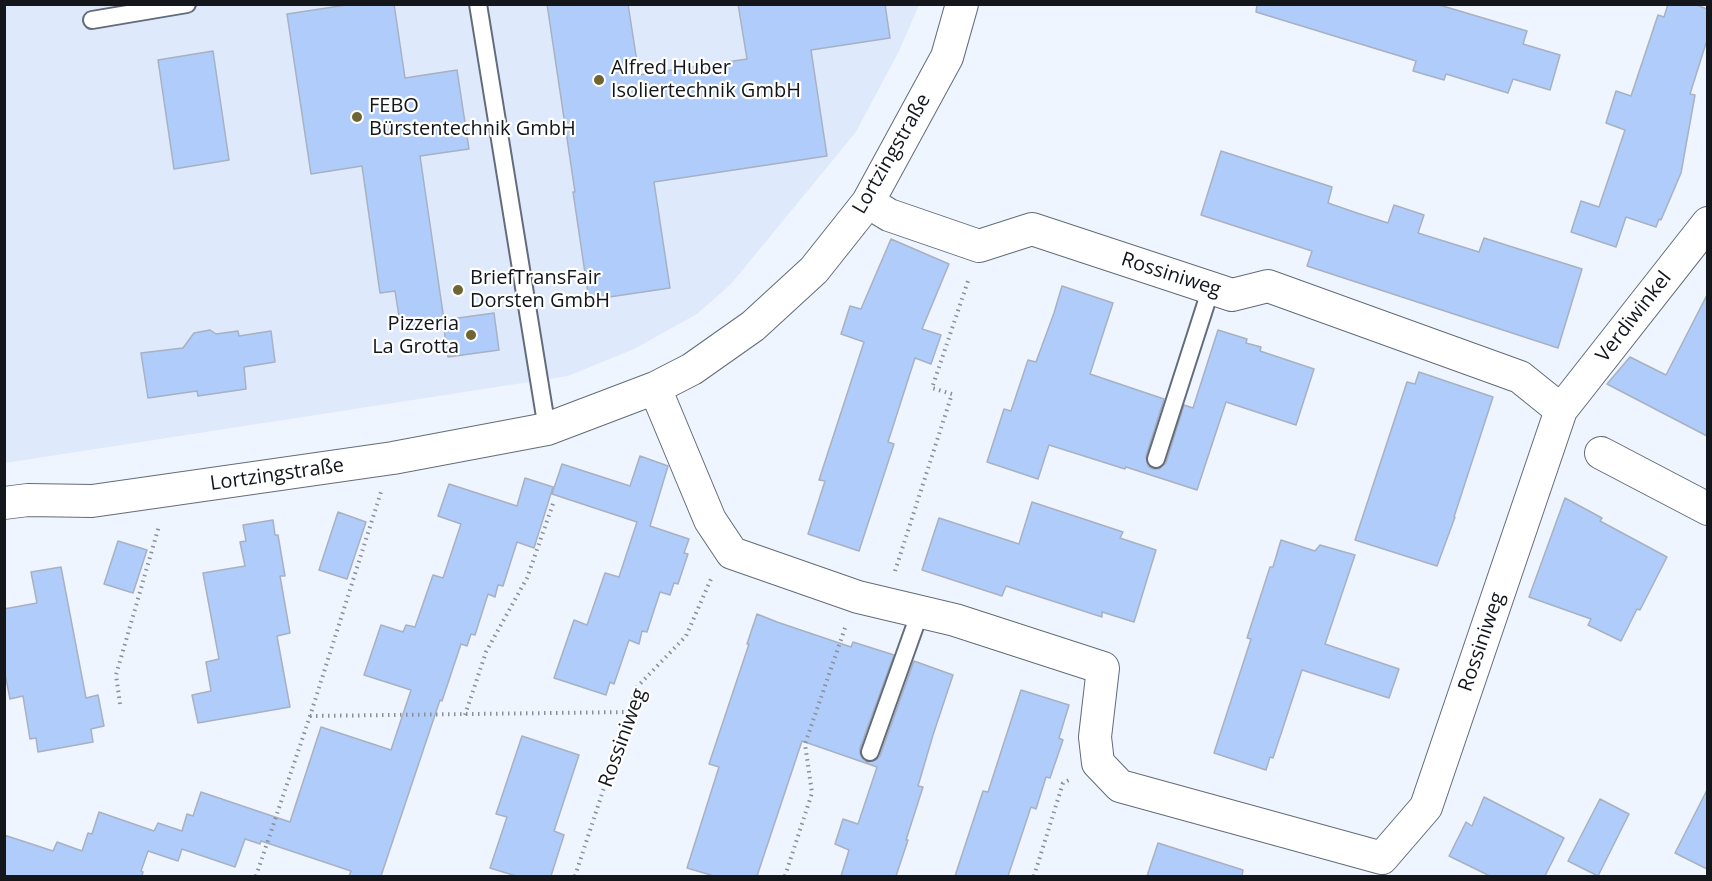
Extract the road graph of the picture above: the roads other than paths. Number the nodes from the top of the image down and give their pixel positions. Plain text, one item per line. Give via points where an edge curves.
1 (187, 4) edge
2 (478, 4) edge
3 (962, 4) edge
4 (92, 20) dead end
5 (868, 202) junction
6 (1707, 223) edge
7 (1211, 288) junction
8 (655, 388) junction
9 (1561, 410) junction
10 (547, 429) junction
11 (1601, 453) dead end
12 (1156, 459) dead end
13 (4, 503) edge
14 (1707, 509) edge
15 (920, 612) junction
16 (870, 752) dead end

1 - 4 lane
2 - 10 lane
3 - 5 street, Lortzingstraße via 947,57
5 - 7 street, Rossiniweg via 889,215 979,246 1032,229
5 - 8 street, Lortzingstraße via 814,270 753,326 692,369
6 - 9 street, Verdiwinkel
7 - 9 street, Rossiniweg via 1232,295 1268,286 1520,377
7 - 12 lane
8 - 10 street, Lortzingstraße
8 - 15 street via 710,520 732,553 872,601
9 - 15 street, Rossiniweg via 1426,807 1382,858 1120,786 1098,763 1095,737 1103,668
10 - 13 street, Lortzingstraße via 393,458 92,501
11 - 14 street
15 - 16 lane

